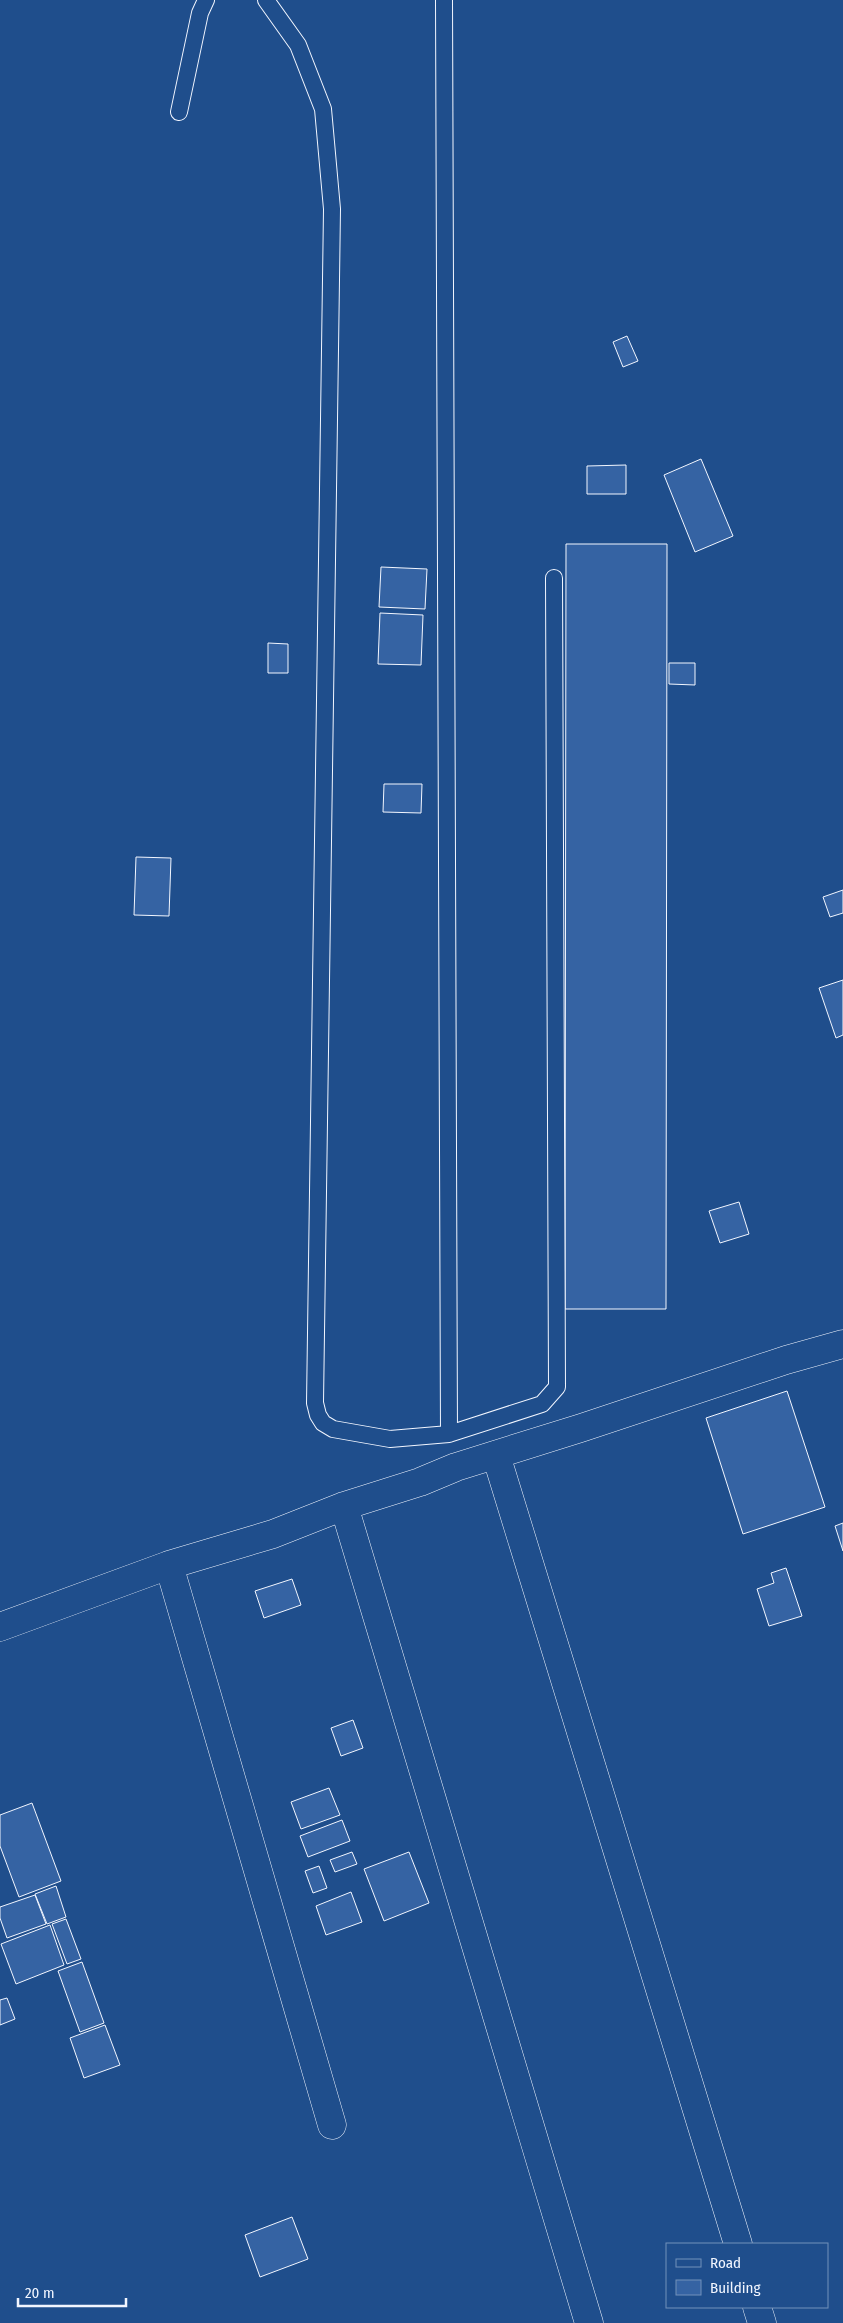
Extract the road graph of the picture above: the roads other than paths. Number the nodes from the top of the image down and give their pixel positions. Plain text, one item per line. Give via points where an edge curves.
1 (206, 0) edge
2 (266, 0) edge
3 (444, 0) edge
4 (179, 112) dead end
5 (554, 578) dead end
6 (843, 1344) edge
7 (449, 1434) junction
8 (496, 1456) junction
9 (344, 1506) junction
10 (169, 1566) junction
11 (0, 1627) edge
12 (332, 2125) dead end
13 (738, 2243) edge
14 (757, 2308) edge
15 (589, 2323) edge
16 (762, 2323) edge

1 - 4 lane via 200,13
2 - 7 lane via 298,45 323,109 332,209 316,1403 318,1415 333,1429 390,1439
3 - 7 lane
5 - 7 lane via 557,1388 542,1404
6 - 8 street
8 - 9 street
8 - 13 street
9 - 10 street via 274,1534
9 - 15 street
10 - 11 street
10 - 12 street
14 - 16 street

